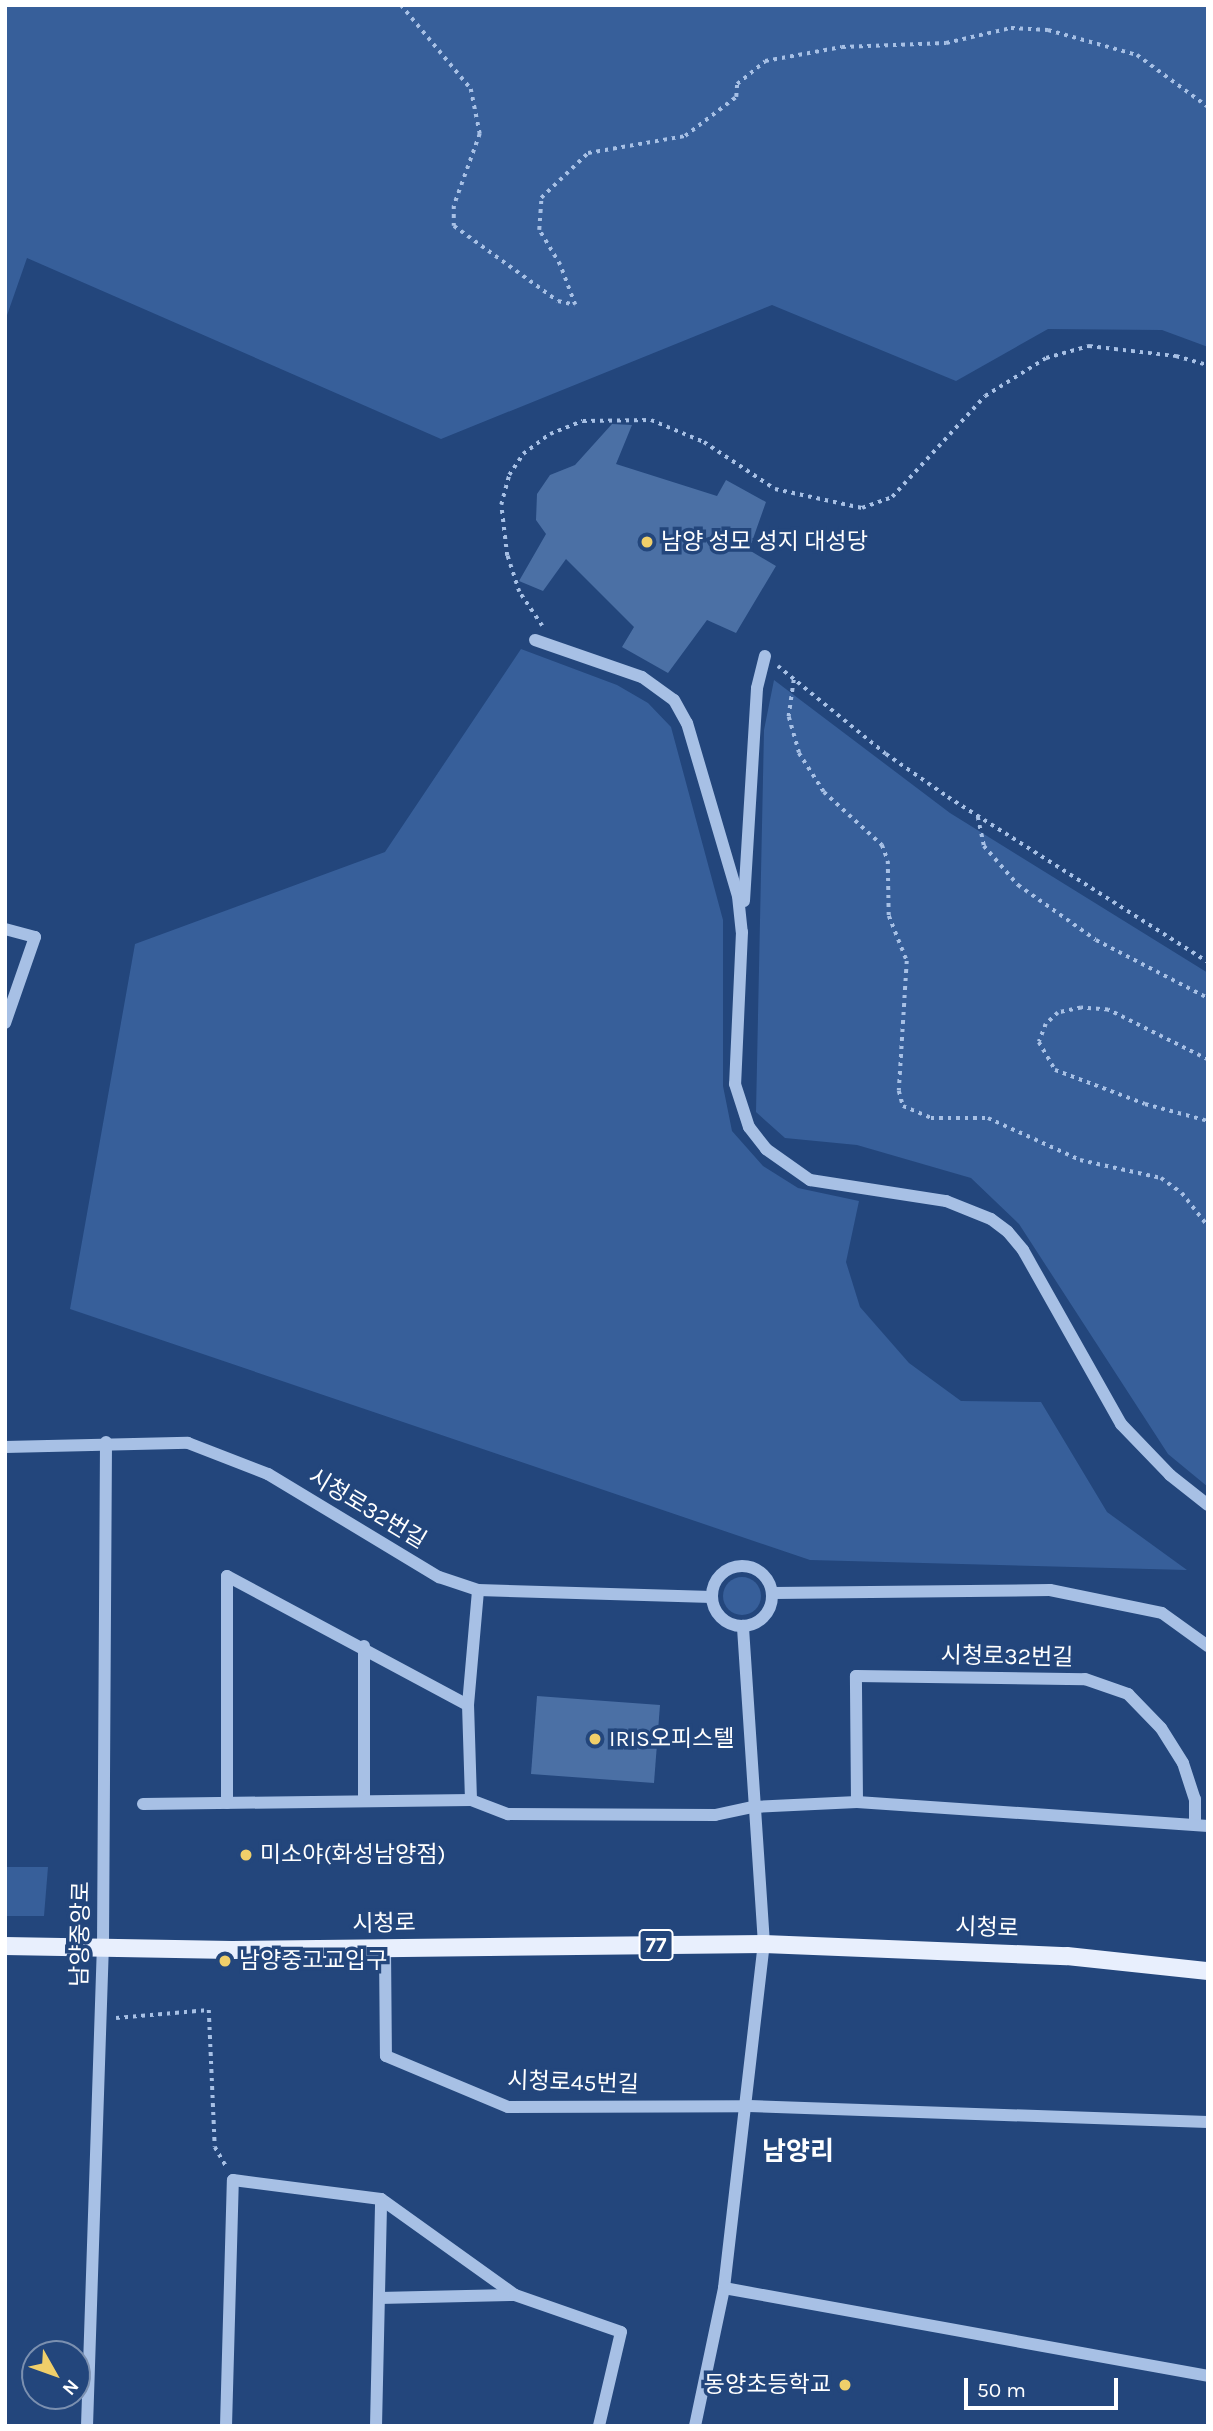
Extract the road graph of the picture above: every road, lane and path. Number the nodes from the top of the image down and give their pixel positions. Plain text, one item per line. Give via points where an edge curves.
1 (401, 5) edge
2 (1208, 107) edge
3 (1208, 365) edge
4 (535, 640) dead end
5 (565, 651) junction
6 (765, 656) joint
7 (794, 680) junction
8 (978, 817) junction
9 (5, 929) edge
10 (742, 932) junction
11 (1208, 962) edge
12 (1208, 998) edge
13 (5, 1023) edge
14 (1208, 1060) edge
15 (1208, 1121) edge
16 (1208, 1226) edge
17 (106, 1442) junction
18 (5, 1447) edge
19 (1208, 1505) edge
20 (478, 1590) junction
21 (773, 1593) junction
22 (712, 1597) junction
23 (743, 1626) junction
24 (364, 1646) junction
25 (1208, 1646) edge
26 (468, 1705) junction
27 (471, 1800) junction
28 (364, 1801) junction
29 (857, 1802) junction
30 (227, 1803) junction
31 (143, 1804) dead end
32 (754, 1807) junction
33 (1201, 1825) edge
34 (764, 1944) junction
35 (5, 1946) edge
36 (103, 1947) junction
37 (385, 1948) junction
38 (1208, 1970) edge
39 (100, 2020) junction
40 (749, 2106) junction
41 (1208, 2122) edge
42 (233, 2180) junction
43 (381, 2199) junction
44 (724, 2288) junction
45 (515, 2295) junction
46 (379, 2298) junction
47 (1208, 2376) edge
48 (87, 2426) edge
49 (226, 2426) edge
50 (376, 2426) edge
51 (599, 2426) edge
52 (695, 2426) edge

1 - 2 path via 471,89 480,134 454,206 454,226 558,301 575,305 560,265 539,230 541,198 587,153 685,136 736,97 737,84 765,61 842,47 946,43 1011,28 1048,30 1137,55
3 - 5 path via 1176,356 1088,346 1046,358 985,396 892,497 862,508 775,489 704,442 652,420 583,421 550,433 523,454 509,475 501,505 507,556 519,592
4 - 5 street
5 - 10 street via 642,677 674,700 687,723 731,863
6 - 7 path
6 - 10 street via 757,688
7 - 8 path via 886,754
7 - 16 path via 789,717 799,753 824,792 882,845 888,861 890,916 907,961 899,1091 903,1106 931,1118 988,1118 1080,1160 1161,1178 1182,1193
8 - 11 path
8 - 12 path via 984,846 1018,885 1096,940
9 - 13 street via 35,937
10 - 19 street via 735,1084 750,1127 766,1149 810,1180 946,1201 991,1219 1008,1232 1023,1250 1121,1424 1170,1475
14 - 15 path via 1108,1010 1081,1008 1058,1013 1046,1024 1039,1042 1055,1070 1145,1104
17 - 18 street, 시청로32번길
17 - 20 street, 시청로32번길 via 188,1443 268,1474 439,1577
17 - 36 street, 남양중앙로
20 - 22 street, 시청로32번길
20 - 26 street
21 - 22 street via 764,1575 745,1566 725,1571
21 - 23 street via 768,1612
21 - 25 street via 1050,1590 1162,1613
22 - 23 street via 725,1622
23 - 32 street
24 - 26 street
24 - 28 street
24 - 30 street via 227,1576
26 - 27 street
27 - 28 street, 시청로32번길
27 - 32 street, 시청로32번길 via 508,1814 715,1815
28 - 30 street, 시청로32번길
29 - 32 street, 시청로32번길
29 - 33 street, 시청로32번길
29 - 33 street, 시청로32번길 via 856,1676 1085,1679 1128,1694 1161,1728 1184,1763
30 - 31 street, 시청로32번길
32 - 34 street
34 - 37 main road, 시청로 / 77
34 - 38 main road, 시청로 / 77 via 1067,1956
34 - 40 street
35 - 36 main road, 시청로 / 77
36 - 37 main road, 시청로 / 77
36 - 39 street, 남양중앙로
37 - 40 street, 시청로45번길 via 386,2056 400,2064 508,2107
39 - 42 path via 209,2010 215,2147
39 - 48 street, 남양중앙로
40 - 41 street, 시청로45번길
40 - 44 street
42 - 43 street
42 - 49 street
43 - 45 street
43 - 46 street
44 - 47 street
44 - 52 street
45 - 46 street
45 - 51 street via 621,2332
46 - 50 street

